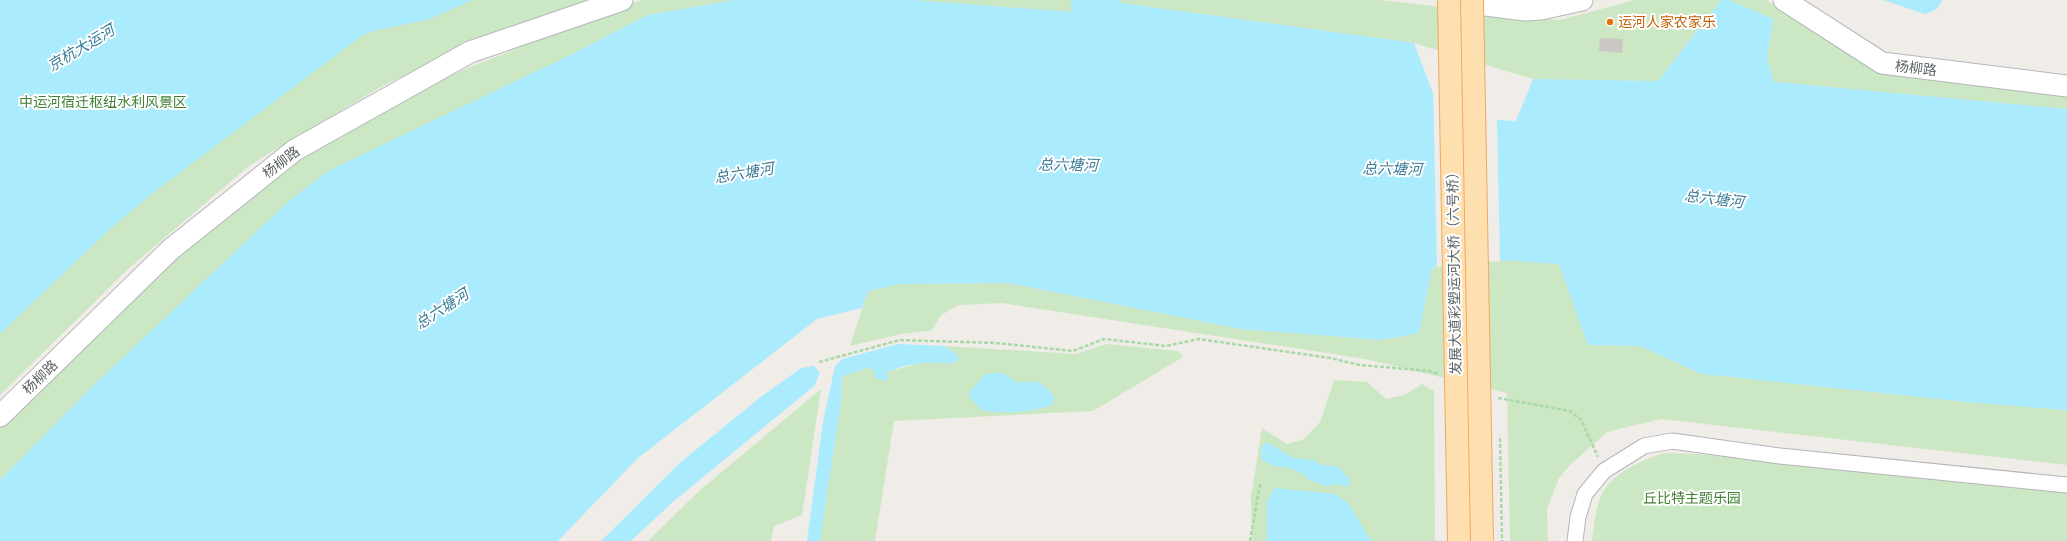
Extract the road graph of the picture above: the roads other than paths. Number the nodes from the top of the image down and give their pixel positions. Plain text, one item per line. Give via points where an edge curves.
1 (622, 0) edge
2 (1442, 0) edge
3 (1449, 0) edge
4 (1472, 0) edge
5 (1582, 0) edge
6 (1784, 0) edge
7 (2067, 86) edge
8 (0, 416) edge
9 (2067, 485) edge
10 (1459, 541) edge
11 (1482, 541) edge
12 (1575, 541) edge

1 - 8 street, 杨柳路 via 470,52 295,150 170,250
2 - 5 street via 1525,10
3 - 10 main road, 发展大道彩塑运河大桥（六号桥）, bridge
4 - 11 main road, 发展大道彩塑运河大桥（六号桥）, bridge
6 - 7 street, 杨柳路 via 1882,64
9 - 12 street via 1780,456 1672,441 1644,446 1604,470 1585,494 1578,517

